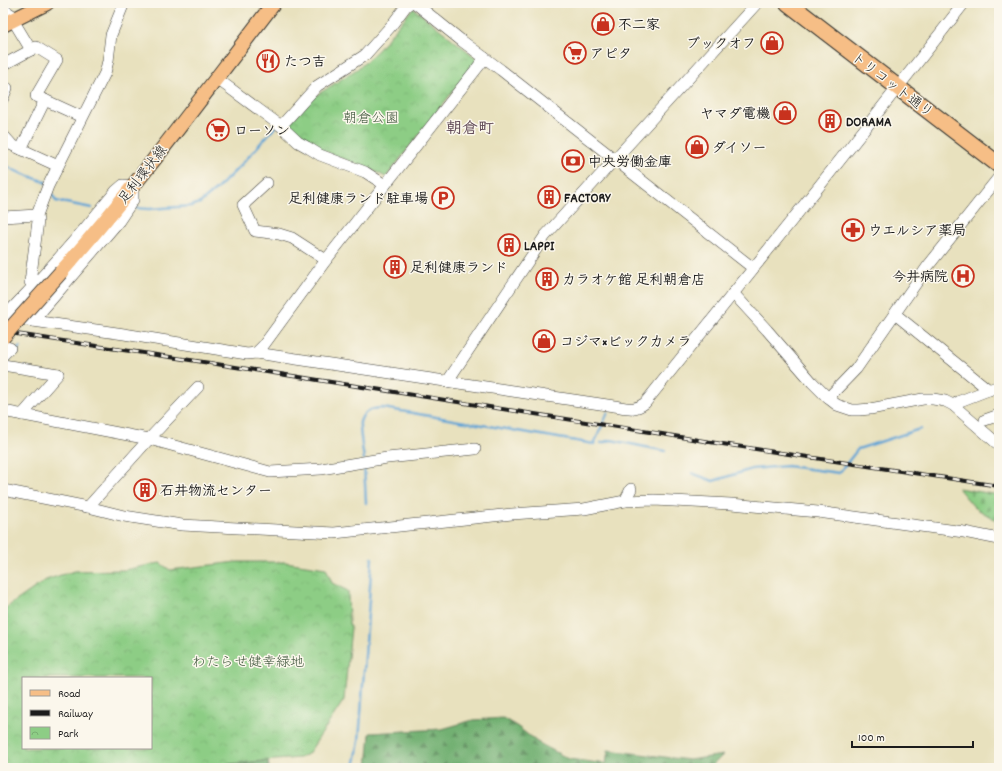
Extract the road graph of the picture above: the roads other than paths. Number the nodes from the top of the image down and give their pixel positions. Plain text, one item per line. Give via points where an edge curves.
1 (47, 3) edge
2 (124, 3) edge
3 (274, 3) edge
4 (410, 3) edge
5 (415, 3) edge
6 (758, 3) edge
7 (788, 3) edge
8 (964, 3) edge
9 (3, 9) edge
10 (8, 23) edge
11 (31, 50) junction
12 (485, 58) junction
13 (3, 65) edge
14 (216, 78) junction
15 (3, 86) edge
16 (898, 88) junction
17 (3, 98) edge
18 (45, 100) junction
19 (82, 118) junction
20 (281, 126) junction
21 (3, 135) edge
22 (21, 149) junction
23 (615, 160) junction
24 (999, 165) edge
25 (58, 166) junction
26 (999, 177) edge
27 (267, 183) dead end
28 (385, 185) junction
29 (133, 186) junction
30 (37, 215) junction
31 (3, 216) edge
32 (326, 260) junction
33 (753, 268) junction
34 (33, 288) junction
35 (733, 293) junction
36 (895, 314) junction
37 (4, 316) edge
38 (33, 321) junction
39 (3, 337) edge
40 (3, 346) edge
41 (256, 353) junction
42 (3, 355) edge
43 (3, 365) edge
44 (447, 382) junction
45 (198, 388) dead end
46 (994, 388) edge
47 (828, 398) junction
48 (953, 405) junction
49 (3, 411) edge
50 (22, 415) junction
51 (999, 415) edge
52 (985, 420) dead end
53 (149, 439) junction
54 (999, 445) edge
55 (475, 449) dead end
56 (631, 489) dead end
57 (3, 490) edge
58 (625, 501) junction
59 (88, 507) junction
60 (999, 540) edge

1 - 10 main road
2 - 19 street via 111,35 105,73
3 - 14 main road, 足利環状線
4 - 20 street via 365,55 317,86
5 - 12 street
6 - 23 street
7 - 16 highway, トリコット通り
8 - 16 street
9 - 10 street via 12,15
10 - 11 street
11 - 13 street
11 - 18 street via 36,47 57,60 36,96
12 - 23 street
12 - 28 street
14 - 20 street
14 - 29 main road, 足利環状線
15 - 17 street via 8,88
16 - 24 highway, トリコット通り
16 - 33 street
18 - 19 street
18 - 22 street
19 - 25 street
20 - 28 street via 298,142 320,155 365,172
21 - 22 street via 12,145
22 - 25 street
23 - 33 street
23 - 44 street via 545,236
25 - 30 street
26 - 36 street via 928,266
27 - 32 street via 243,206 255,231 292,238
28 - 32 street
29 - 34 street via 123,185 116,191
29 - 38 street via 133,200 123,216
29 - 39 main road, 足利環状線, bridge
30 - 31 street
30 - 34 street via 30,282
32 - 41 street
33 - 35 street
34 - 37 street
35 - 44 street via 645,403 636,408
35 - 47 street
36 - 46 street
36 - 47 street via 856,369
37 - 38 street
38 - 41 street via 247,354
40 - 42 street via 10,348
41 - 44 street
43 - 50 street via 58,374
45 - 53 street
46 - 48 street
47 - 48 street via 852,410 923,399 945,401
48 - 54 street
49 - 50 street
50 - 53 street
51 - 52 street
53 - 55 street via 270,472 321,469 387,458
53 - 59 street
56 - 58 street
57 - 59 street
58 - 59 street via 584,509 334,533 182,524 124,516
58 - 60 street via 731,504 818,512 964,532

